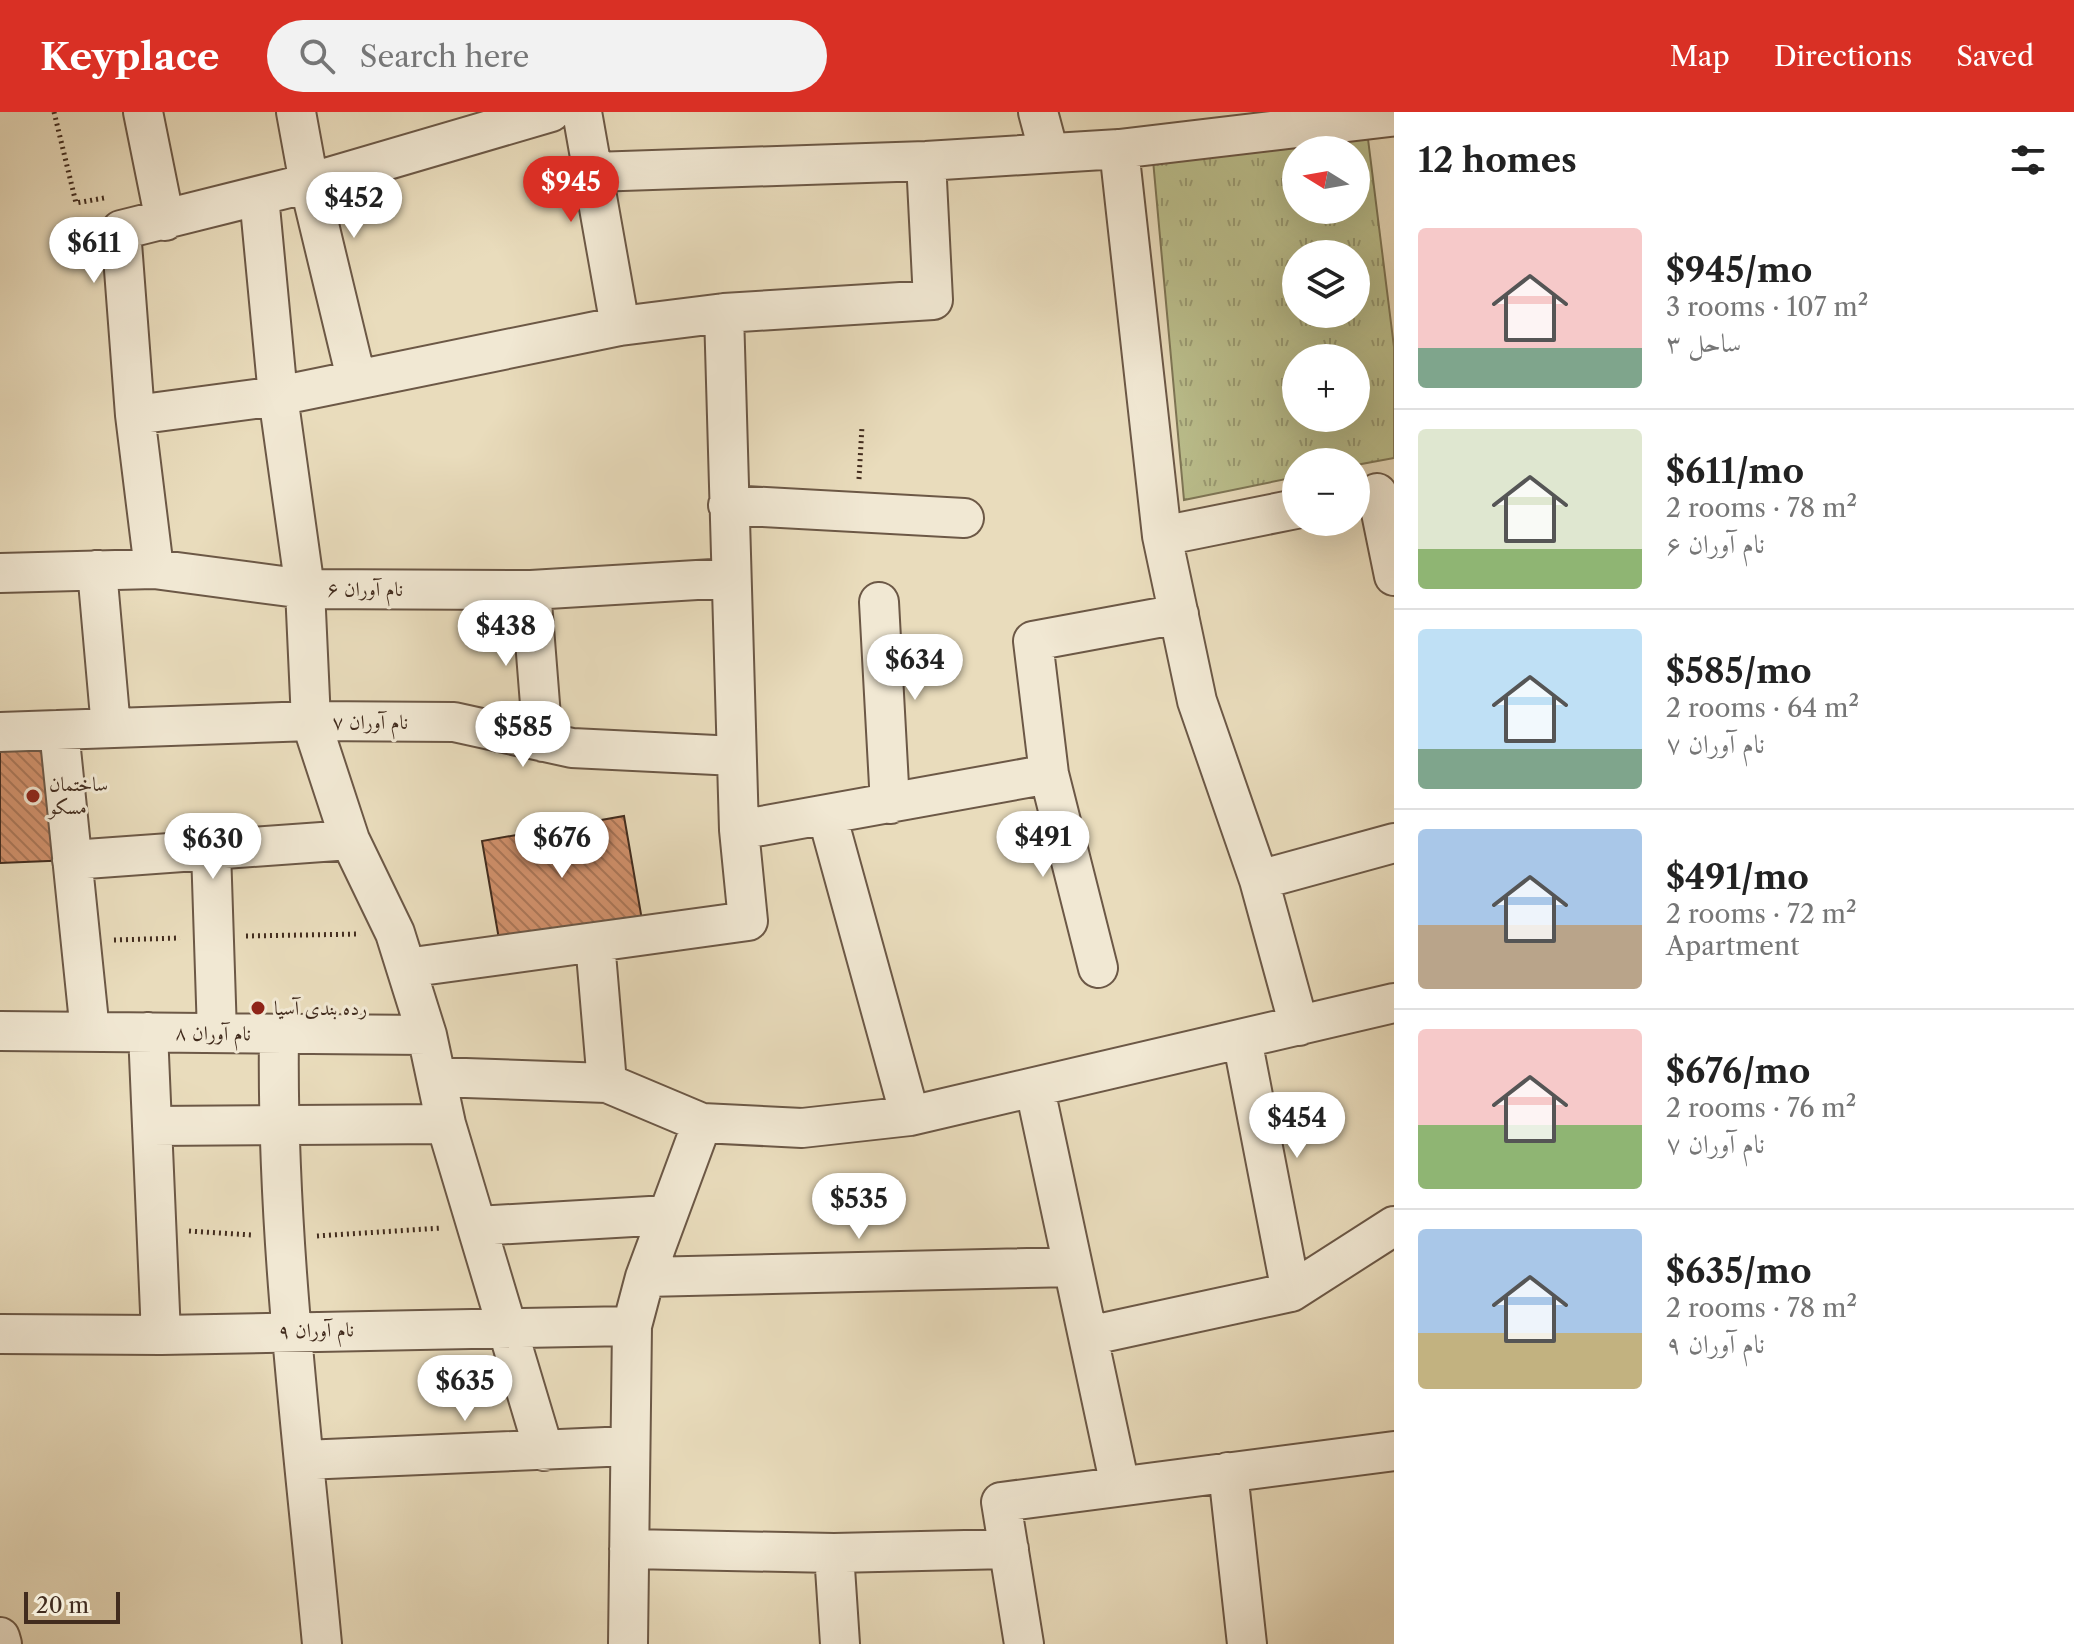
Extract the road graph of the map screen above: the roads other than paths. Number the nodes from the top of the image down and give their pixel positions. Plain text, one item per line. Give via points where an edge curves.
1 (143, 112) edge
2 (296, 112) edge
3 (551, 112) edge
4 (582, 112) edge
5 (1038, 112) edge
6 (1275, 122) edge
7 (1391, 124) edge
8 (1182, 127) edge
9 (1119, 149) junction
10 (1049, 153) junction
11 (926, 161) junction
12 (593, 172) junction
13 (309, 183) junction
14 (259, 196) junction
15 (165, 221) junction
16 (724, 313) junction
17 (620, 326) junction
18 (356, 378) junction
19 (278, 396) junction
20 (135, 415) junction
21 (1376, 493) edge
22 (728, 505) junction
23 (1282, 512) edge
24 (964, 518) dead end
25 (1162, 536) junction
26 (154, 569) junction
27 (97, 570) junction
28 (0, 573) edge
29 (1394, 576) edge
30 (730, 578) junction
31 (305, 589) junction
32 (531, 590) junction
33 (879, 602) dead end
34 (1179, 614) junction
35 (311, 721) junction
36 (111, 728) junction
37 (59, 730) junction
38 (0, 732) edge
39 (543, 742) junction
40 (736, 756) junction
41 (1049, 774) junction
42 (890, 804) junction
43 (827, 815) junction
44 (739, 830) junction
45 (350, 840) junction
46 (1394, 843) edge
47 (211, 850) junction
48 (72, 860) junction
49 (1259, 880) junction
50 (595, 942) junction
51 (406, 968) junction
52 (1098, 968) dead end
53 (1394, 1003) edge
54 (1299, 1026) junction
55 (0, 1031) edge
56 (90, 1032) junction
57 (148, 1032) junction
58 (217, 1033) junction
59 (279, 1034) junction
60 (427, 1035) junction
61 (1242, 1039) junction
62 (436, 1077) junction
63 (607, 1083) junction
64 (1035, 1089) junction
65 (910, 1116) junction
66 (702, 1123) junction
67 (446, 1124) junction
68 (278, 1125) junction
69 (152, 1126) junction
70 (667, 1215) junction
71 (477, 1226) junction
72 (1394, 1226) edge
73 (1073, 1267) junction
74 (645, 1277) junction
75 (1291, 1292) junction
76 (509, 1326) junction
77 (632, 1326) junction
78 (292, 1330) junction
79 (0, 1334) edge
80 (161, 1335) junction
81 (1088, 1336) junction
82 (629, 1446) junction
83 (544, 1451) junction
84 (1394, 1451) edge
85 (304, 1460) junction
86 (1228, 1472) junction
87 (1120, 1486) junction
88 (629, 1549) junction
89 (1009, 1549) junction
90 (834, 1553) junction
91 (0, 1637) edge
92 (2, 1644) edge
93 (322, 1644) edge
94 (628, 1644) edge
95 (840, 1644) edge
96 (1024, 1644) edge
97 (1247, 1644) edge

1 - 15 street
2 - 13 street
3 - 13 street
4 - 12 street
5 - 10 street
6 - 7 street
6 - 8 street
8 - 9 street
9 - 10 street
9 - 25 street
10 - 11 street
11 - 12 street
11 - 16 street via 933,300
12 - 17 street
13 - 14 street
13 - 18 street
14 - 15 street
14 - 19 street
15 - 20 street via 121,230
16 - 17 street
16 - 22 street
17 - 18 street
18 - 19 street
19 - 20 street
19 - 31 street
20 - 26 street
21 - 29 street
22 - 24 street
22 - 30 street
23 - 25 street
25 - 34 street
26 - 27 street, نام آوران ۶
26 - 31 street, نام آوران ۶
27 - 28 street, نام آوران ۶
27 - 36 street
30 - 32 street, نام آوران ۶
30 - 40 street
31 - 32 street, نام آوران ۶
31 - 35 street
32 - 39 street
33 - 42 street
34 - 41 street via 1033,641
34 - 49 street via 1197,701
35 - 36 street, نام آوران ۷
35 - 39 street, نام آوران ۷ via 454,722
35 - 45 street
36 - 37 street, نام آوران ۷
37 - 38 street, نام آوران ۷
37 - 48 street
39 - 40 street, نام آوران ۷
40 - 44 street
41 - 42 street
41 - 52 street
42 - 43 street
43 - 44 street
43 - 65 street
44 - 50 street via 748,921
45 - 47 street
45 - 51 street
46 - 49 street
47 - 48 street
47 - 58 street
48 - 56 street
49 - 54 street
50 - 51 street
50 - 63 street
51 - 60 street
53 - 54 street
54 - 61 street
55 - 56 street, نام آوران ۸
56 - 57 street, نام آوران ۸
57 - 58 street, نام آوران ۸
57 - 69 street
58 - 59 street, نام آوران ۸
59 - 60 street, نام آوران ۸
59 - 68 street
60 - 62 street
61 - 64 street
61 - 75 street
62 - 63 street
62 - 67 street
63 - 66 street
64 - 65 street
64 - 73 street
65 - 66 street via 802,1128
66 - 70 street
67 - 68 street
67 - 71 street
68 - 69 street
68 - 78 street
69 - 80 street
70 - 71 street
70 - 74 street
71 - 76 street
72 - 75 street
73 - 74 street
73 - 81 street
74 - 77 street
75 - 81 street
76 - 77 street, نام آوران ۹
76 - 78 street, نام آوران ۹
76 - 83 street
77 - 82 street
78 - 80 street, نام آوران ۹
78 - 85 street
79 - 80 street, نام آوران ۹
81 - 87 street
82 - 83 street
82 - 88 street
83 - 85 street
84 - 86 street
85 - 93 street
86 - 87 street
86 - 97 street
87 - 89 street via 1001,1502
88 - 90 street
88 - 94 street
89 - 90 street
89 - 96 street
90 - 95 street
91 - 92 street

